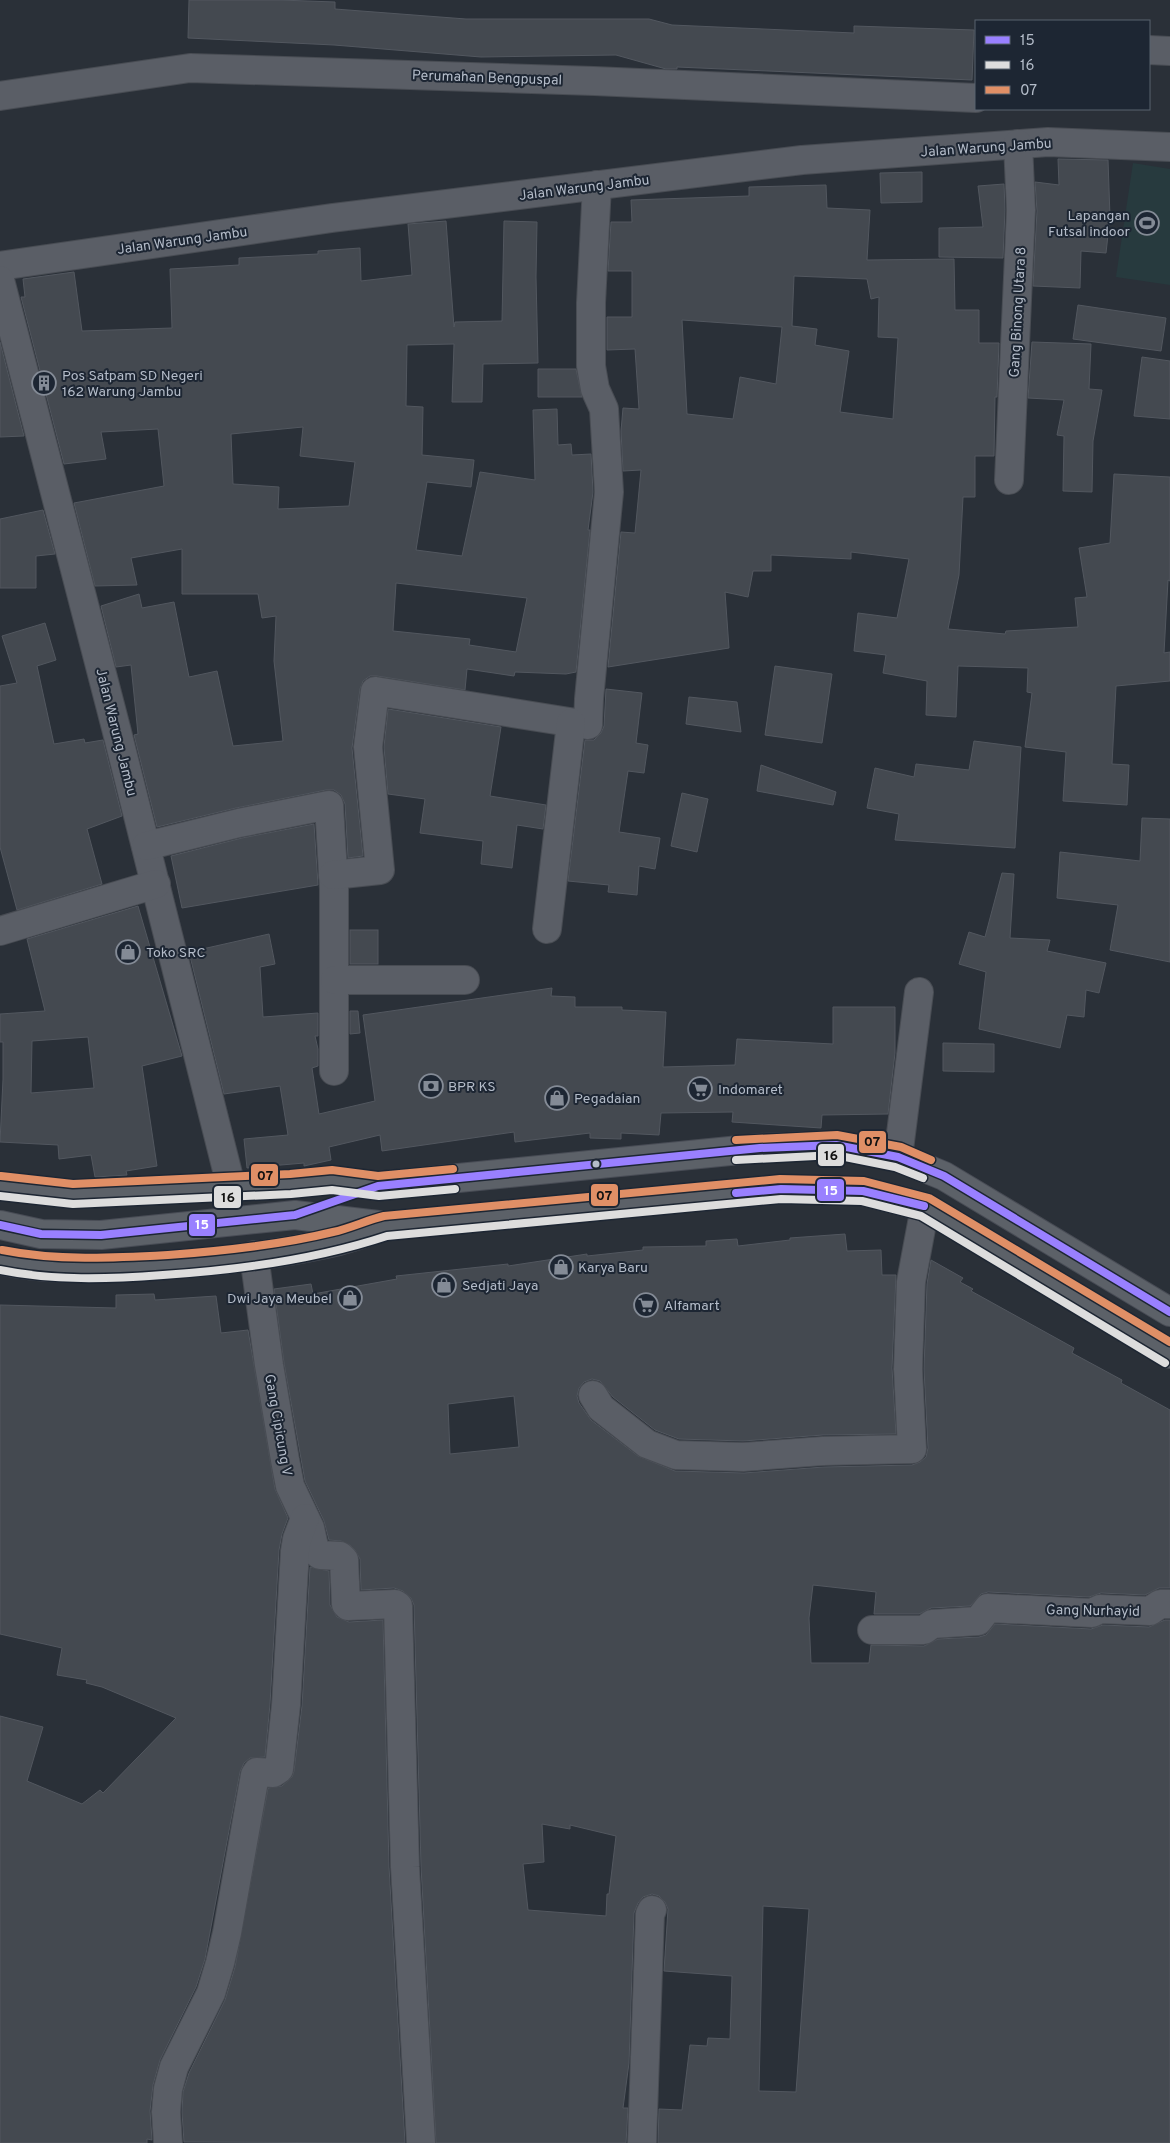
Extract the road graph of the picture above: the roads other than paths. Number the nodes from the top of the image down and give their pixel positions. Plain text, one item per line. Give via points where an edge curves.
1 (1150, 50) edge
2 (1170, 51) edge
3 (0, 96) edge
4 (975, 98) edge
5 (1018, 144) junction
6 (1170, 147) edge
7 (597, 185) junction
8 (0, 266) edge
9 (0, 280) edge
10 (1009, 480) dead end
11 (571, 723) junction
12 (146, 846) junction
13 (333, 875) junction
14 (156, 884) junction
15 (547, 929) dead end
16 (0, 931) edge
17 (335, 980) junction
18 (465, 980) dead end
19 (920, 992) dead end
20 (334, 1071) dead end
21 (898, 1157) junction
22 (0, 1186) edge
23 (231, 1186) junction
24 (374, 1188) junction
25 (926, 1207) junction
26 (295, 1215) junction
27 (0, 1225) edge
28 (381, 1225) junction
29 (254, 1255) junction
30 (0, 1260) edge
31 (1170, 1312) edge
32 (1170, 1354) edge
33 (594, 1395) dead end
34 (302, 1510) junction
35 (1170, 1604) edge
36 (872, 1630) dead end
37 (652, 1910) dead end
38 (168, 2143) edge
39 (421, 2143) edge
40 (642, 2143) edge

1 - 2 street
3 - 4 street, Perumahan Bengpuspal via 190,68
5 - 6 street, Jalan Warung Jambu via 1048,142
5 - 7 street, Jalan Warung Jambu via 802,160
5 - 10 street, Gang Binong Utara 8 via 1021,210
7 - 8 street, Jalan Warung Jambu via 332,218
7 - 11 street via 590,366 595,389 604,408 609,492 588,725
9 - 12 street, Jalan Warung Jambu
11 - 13 street via 375,691 368,747 380,870
11 - 15 street
12 - 13 street via 329,805
12 - 14 street, Jalan Warung Jambu
13 - 17 street
14 - 16 street
14 - 23 street, Jalan Warung Jambu
17 - 18 street
17 - 20 street
19 - 21 street
21 - 24 main road via 836,1145 760,1148
21 - 31 main road via 944,1176
22 - 23 main road via 73,1194
23 - 24 main road via 332,1180
24 - 26 main road
25 - 28 main road via 863,1191 781,1189
25 - 32 main road
25 - 33 street via 909,1309 912,1449 743,1457 676,1455 647,1444 601,1408
26 - 27 main road via 101,1235 41,1234
26 - 28 main road
28 - 29 main road via 331,1243
29 - 30 main road via 163,1265 96,1268 27,1266
29 - 34 street, Gang Cipicung V via 279,1429 290,1486
34 - 38 street via 295,1551 280,1769 255,1775 220,1963 211,1993 174,2067 168,2089
34 - 39 street, Gang Cipicung V via 317,1554 340,1556 344,1560 346,1604 398,1606 406,1867
35 - 36 street, Gang Nurhayid via 1160,1604 1150,1611 1100,1609 1092,1613 988,1608 978,1621 932,1624 924,1630
37 - 40 street

